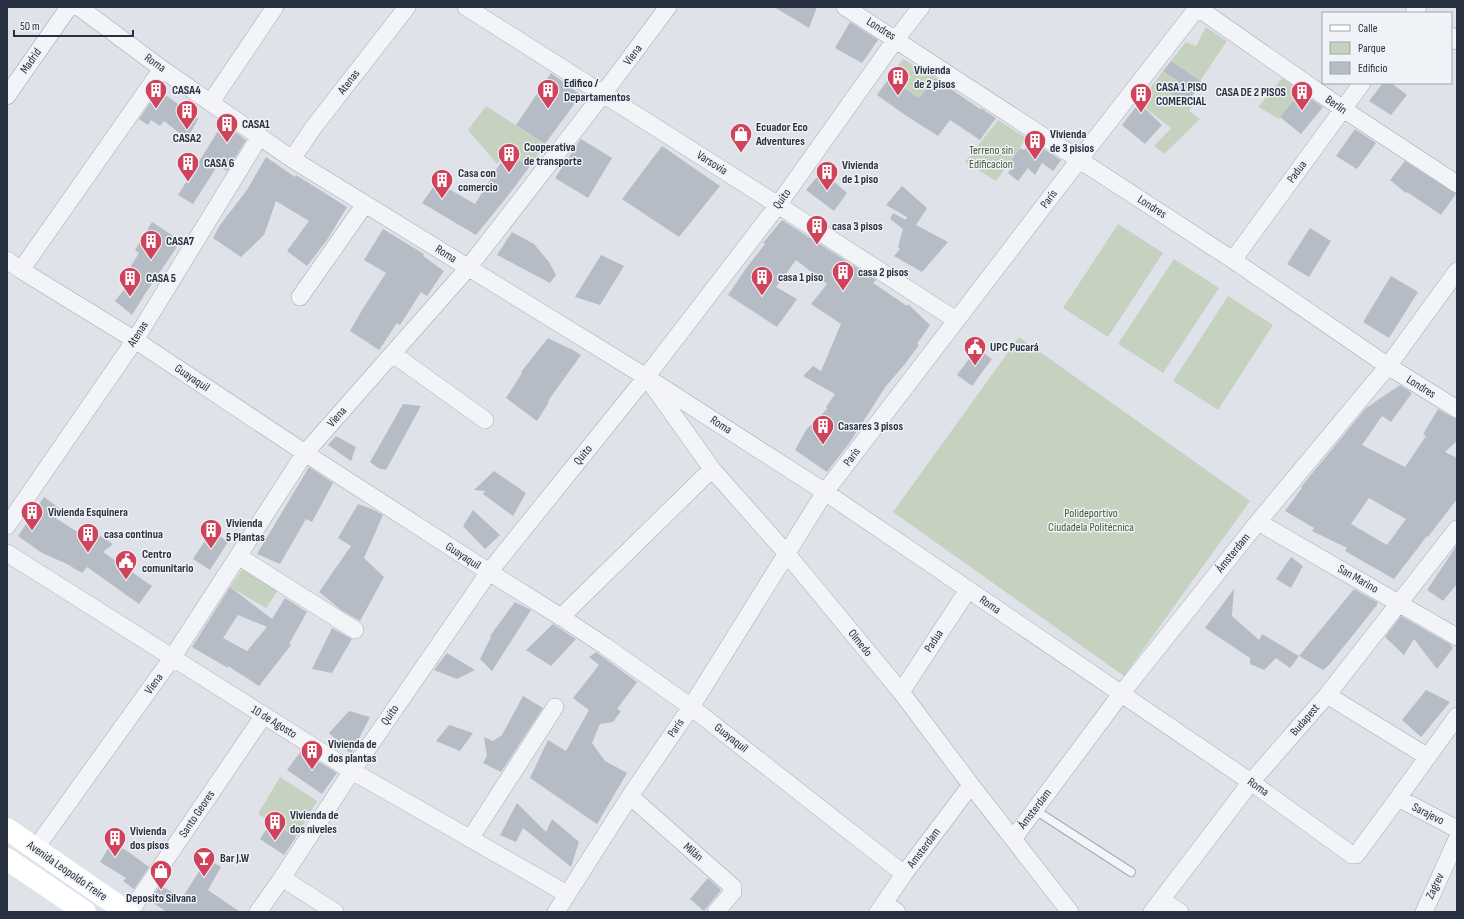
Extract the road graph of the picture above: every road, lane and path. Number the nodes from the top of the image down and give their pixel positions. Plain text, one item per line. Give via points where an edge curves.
1 (69, 7) edge
2 (80, 7) edge
3 (407, 7) edge
4 (466, 7) edge
5 (668, 7) edge
6 (845, 7) edge
7 (921, 7) edge
8 (1198, 7) edge
9 (272, 8) edge
10 (896, 39) junction
11 (162, 69) junction
12 (1361, 84) edge
13 (603, 94) junction
14 (7, 96) edge
15 (210, 102) junction
16 (1343, 110) junction
17 (260, 136) junction
18 (292, 158) junction
19 (1079, 160) junction
20 (1457, 184) edge
21 (365, 204) junction
22 (778, 205) junction
23 (7, 260) edge
24 (1233, 260) junction
25 (468, 268) junction
26 (21, 270) junction
27 (1457, 271) edge
28 (300, 297) dead end
29 (956, 320) junction
30 (135, 340) junction
31 (393, 354) junction
32 (1388, 366) junction
33 (646, 377) junction
34 (1457, 409) edge
35 (485, 420) dead end
36 (305, 453) junction
37 (712, 469) junction
38 (825, 492) junction
39 (1258, 522) junction
40 (7, 526) edge
41 (1457, 529) edge
42 (7, 553) edge
43 (787, 554) junction
44 (238, 556) junction
45 (489, 572) junction
46 (968, 590) junction
47 (1398, 603) junction
48 (561, 617) junction
49 (355, 630) dead end
50 (1457, 637) edge
51 (172, 658) junction
52 (901, 692) junction
53 (1121, 694) junction
54 (1327, 695) junction
55 (555, 707) dead end
56 (690, 707) junction
57 (264, 715) junction
58 (1456, 719) edge
59 (1428, 757) junction
60 (352, 771) junction
61 (1251, 782) junction
62 (971, 785) junction
63 (630, 796) junction
64 (1398, 798) junction
65 (1034, 810) junction
66 (7, 829) edge
67 (1457, 829) edge
68 (470, 839) junction
69 (1013, 839) junction
70 (1457, 839) edge
71 (35, 849) junction
72 (7, 859) edge
73 (1131, 872) dead end
74 (904, 874) junction
75 (282, 878) junction
76 (567, 894) junction
77 (1157, 906) edge
78 (886, 909) edge
79 (85, 912) edge
80 (127, 912) edge
81 (130, 912) edge
82 (258, 912) edge
83 (335, 912) edge
84 (556, 912) edge
85 (716, 912) edge
86 (1070, 912) edge
87 (1180, 912) edge
88 (1424, 912) edge

1 - 14 street, Madrid
2 - 11 street, Roma
3 - 18 street, Atenas
4 - 13 street, Varsovia
5 - 13 street, Viena
6 - 10 street, Londres
7 - 10 street, Quito
8 - 16 street, Berlín
8 - 19 street, París
9 - 15 street
10 - 19 street, Londres
10 - 22 street, Quito
11 - 15 street, Roma
11 - 26 street
12 - 16 street, Padua
13 - 22 street, Varsovia
13 - 25 street, Viena
15 - 17 street, Roma
16 - 20 street, Berlín
16 - 24 street, Padua
17 - 18 street, Roma
17 - 30 street, Atenas
18 - 21 street, Roma
19 - 24 street, Londres
19 - 29 street, París
21 - 25 street, Roma
21 - 28 street
22 - 29 street, Varsovia
22 - 33 street, Quito
23 - 26 street, Guayaquil
24 - 32 street, Londres
25 - 31 street, Viena
25 - 33 street, Roma
26 - 30 street, Guayaquil
27 - 32 street, Ámsterdam
29 - 38 street, París
30 - 36 street, Guayaquil
30 - 40 street, Atenas
31 - 35 street
31 - 36 street, Viena
32 - 34 street, Londres
32 - 39 street, Ámsterdam
33 - 37 street, Olmedo
33 - 38 street, Roma
33 - 45 street, Quito
36 - 44 street, Viena
36 - 45 street, Guayaquil
37 - 43 street, Olmedo
37 - 48 street
38 - 43 street, París
38 - 46 street, Roma
39 - 47 street, San Marino
39 - 53 street, Ámsterdam
41 - 47 street, Budapest
42 - 51 street, 10 de Agosto
43 - 52 street, Olmedo
43 - 56 street, París
44 - 49 street
44 - 51 street, Viena
45 - 48 street, Guayaquil
45 - 60 street, Quito
46 - 52 street, Padua
46 - 53 street, Roma
47 - 50 street, San Marino
47 - 54 street, Budapest
48 - 56 street, Guayaquil
51 - 57 street, 10 de Agosto
51 - 71 street, Viena
52 - 62 street, Olmedo
53 - 61 street, Roma
53 - 65 street, Ámsterdam
54 - 59 street
54 - 61 street, Budapest
55 - 68 street
56 - 63 street, París
56 - 74 street, Guayaquil
57 - 60 street, 10 de Agosto
57 - 81 street, Santo Geores
58 - 59 street
59 - 64 street
60 - 68 street, 10 de Agosto
60 - 75 street, Quito
61 - 64 street, Roma via 1354,856
61 - 77 street, Budapest
62 - 69 street, Olmedo
62 - 74 street, Amsterdam
63 - 76 street, París
63 - 85 street, Milán via 733,887 733,892
64 - 67 street, Sarajevo
65 - 69 street, Ámsterdam
65 - 73 lane
66 - 71 main road, Avenida Leopoldo Freire
68 - 76 street, 10 de Agosto
69 - 86 street, Olmedo
70 - 88 street, Zagrev
71 - 80 main road, Avenida Leopoldo Freire
72 - 79 main road, Avenida Leopoldo Freire
74 - 78 street, Amsterdam
75 - 82 street, Quito
75 - 83 street
76 - 84 street, París
77 - 87 street

